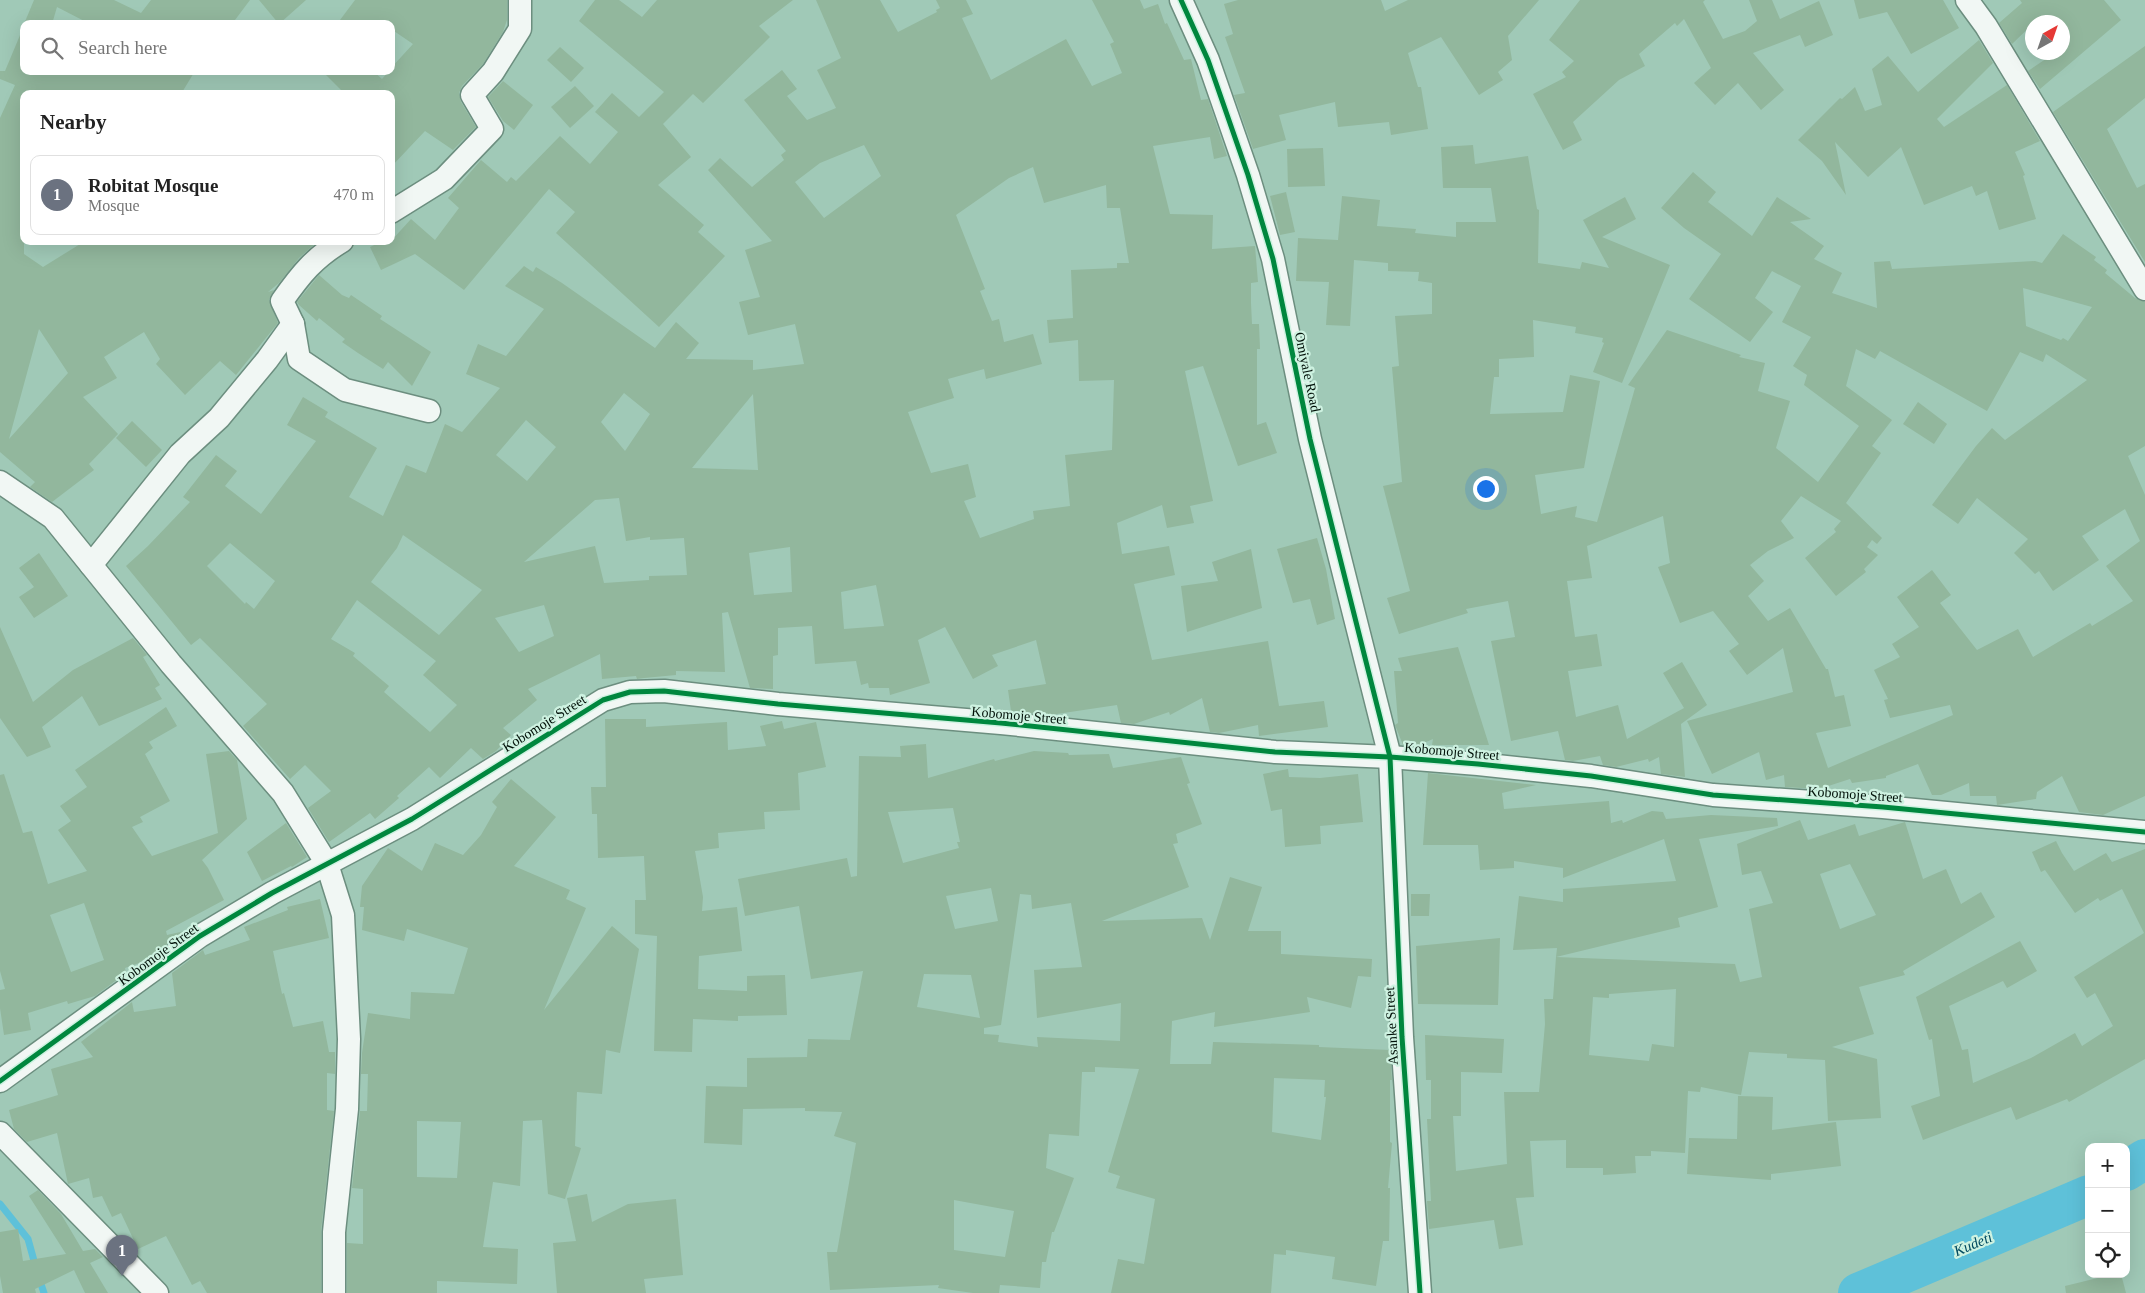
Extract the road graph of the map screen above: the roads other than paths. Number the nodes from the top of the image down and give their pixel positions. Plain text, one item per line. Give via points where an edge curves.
1 (520, 0) edge
2 (1181, 0) edge
3 (1968, 0) edge
4 (395, 210) edge
5 (336, 245) edge
6 (2145, 289) edge
7 (293, 324) junction
8 (429, 411) dead end
9 (0, 482) edge
10 (91, 565) junction
11 (1390, 757) junction
12 (2145, 832) edge
13 (327, 864) junction
14 (0, 1081) edge
15 (0, 1132) edge
16 (157, 1293) edge
17 (334, 1293) edge
18 (1420, 1293) edge

1 - 4 street via 520,29 493,72 472,95 492,129 444,179
2 - 11 street, Omiyale Road via 1208,60 1248,174 1273,259 1310,439
3 - 6 street
5 - 7 street via 321,254 282,301
7 - 8 street via 299,359 345,390
7 - 10 street via 219,418 180,454
9 - 10 street via 53,518
10 - 13 street via 171,664 283,793
11 - 12 street, Kobomoje Street via 1591,776 1713,795 1901,808
11 - 13 street, Kobomoje Street via 1275,752 664,691 630,692 603,700 412,819
11 - 18 street, Asanke Street via 1402,1037
13 - 14 street, Kobomoje Street via 200,936
13 - 17 street via 344,915 349,1039 348,1110 334,1232
15 - 16 street

